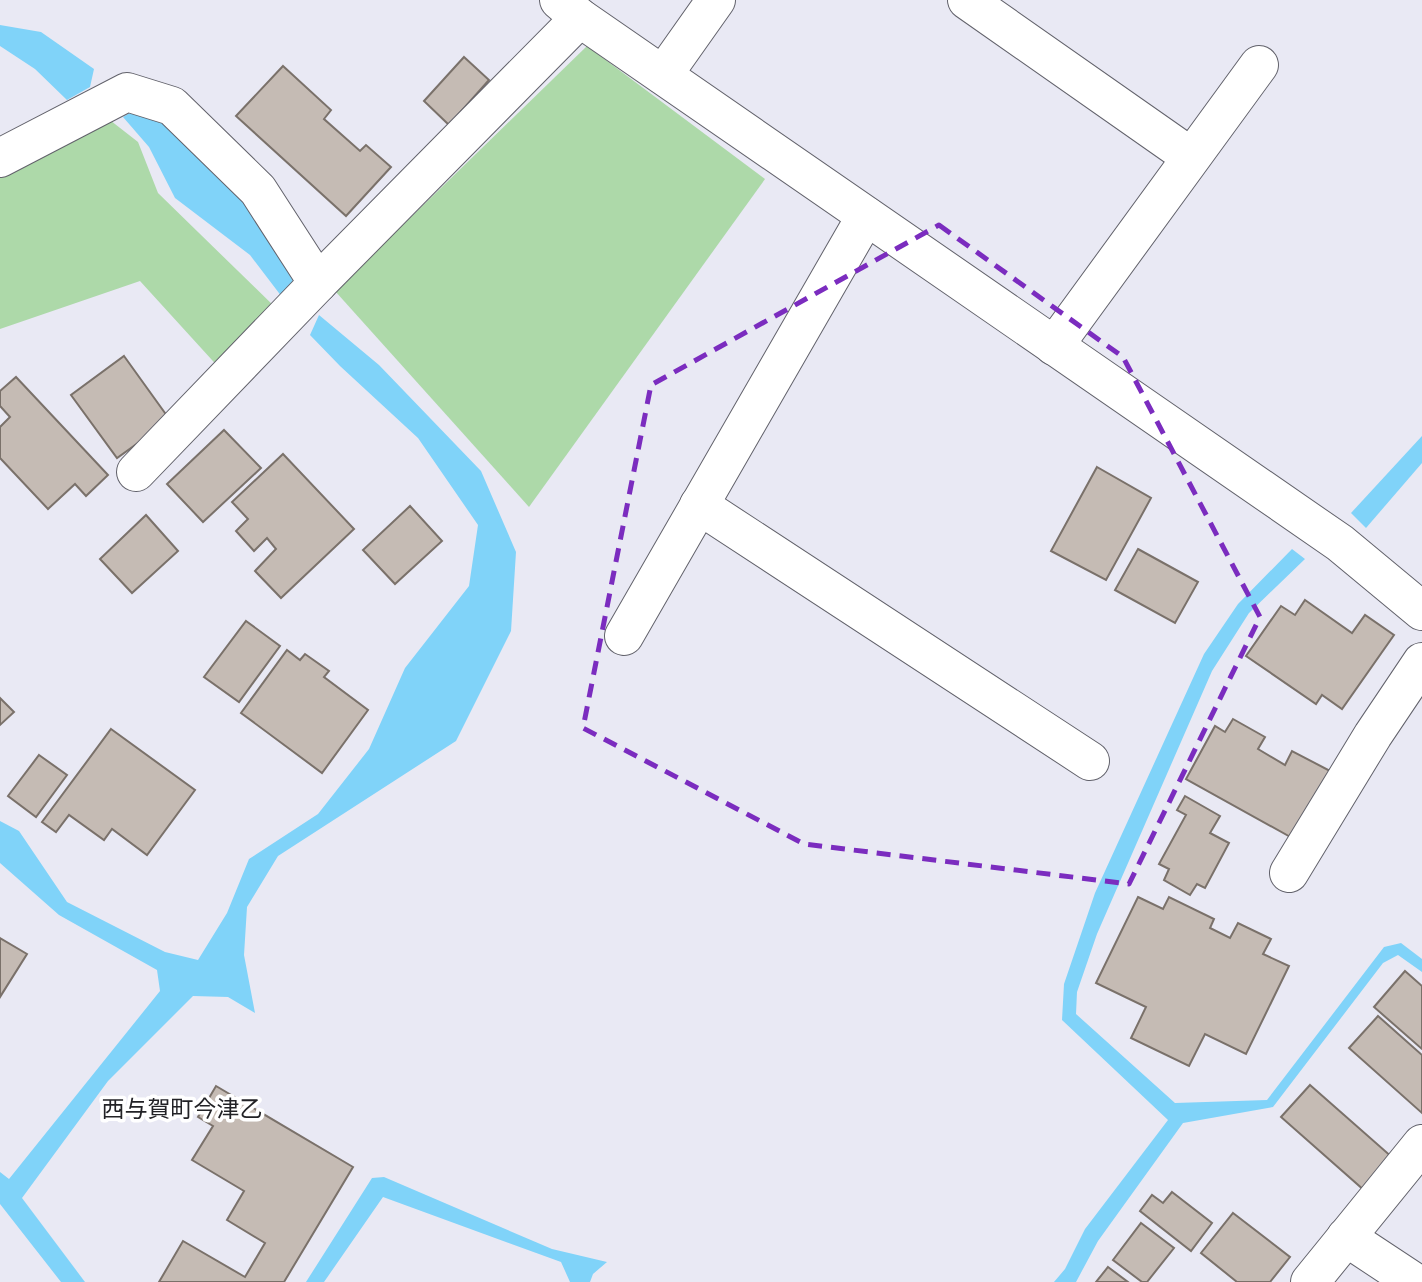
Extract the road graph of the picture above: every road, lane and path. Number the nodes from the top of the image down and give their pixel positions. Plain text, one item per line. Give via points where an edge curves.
1 (716, 0) edge
2 (967, 0) edge
3 (569, 9) edge
4 (1259, 65) dead end
5 (663, 75) junction
6 (1191, 157) junction
7 (0, 158) edge
8 (866, 216) junction
9 (318, 283) junction
10 (1054, 345) junction
11 (136, 472) dead end
12 (699, 505) junction
13 (1422, 611) edge
14 (624, 636) dead end
15 (1422, 662) edge
16 (1090, 761) dead end
17 (1289, 873) dead end
18 (1422, 1144) edge
19 (1346, 1237) junction
20 (1310, 1282) edge
21 (1414, 1282) edge

1 - 5 street
2 - 6 street
3 - 5 street
3 - 9 street
4 - 6 street
5 - 8 street
6 - 10 street
7 - 9 street via 127,92 172,106 258,190
8 - 10 street
8 - 12 street
9 - 11 street
10 - 13 street via 1340,543
12 - 14 street
12 - 16 street
15 - 17 street
18 - 19 street
19 - 20 street
19 - 21 street

